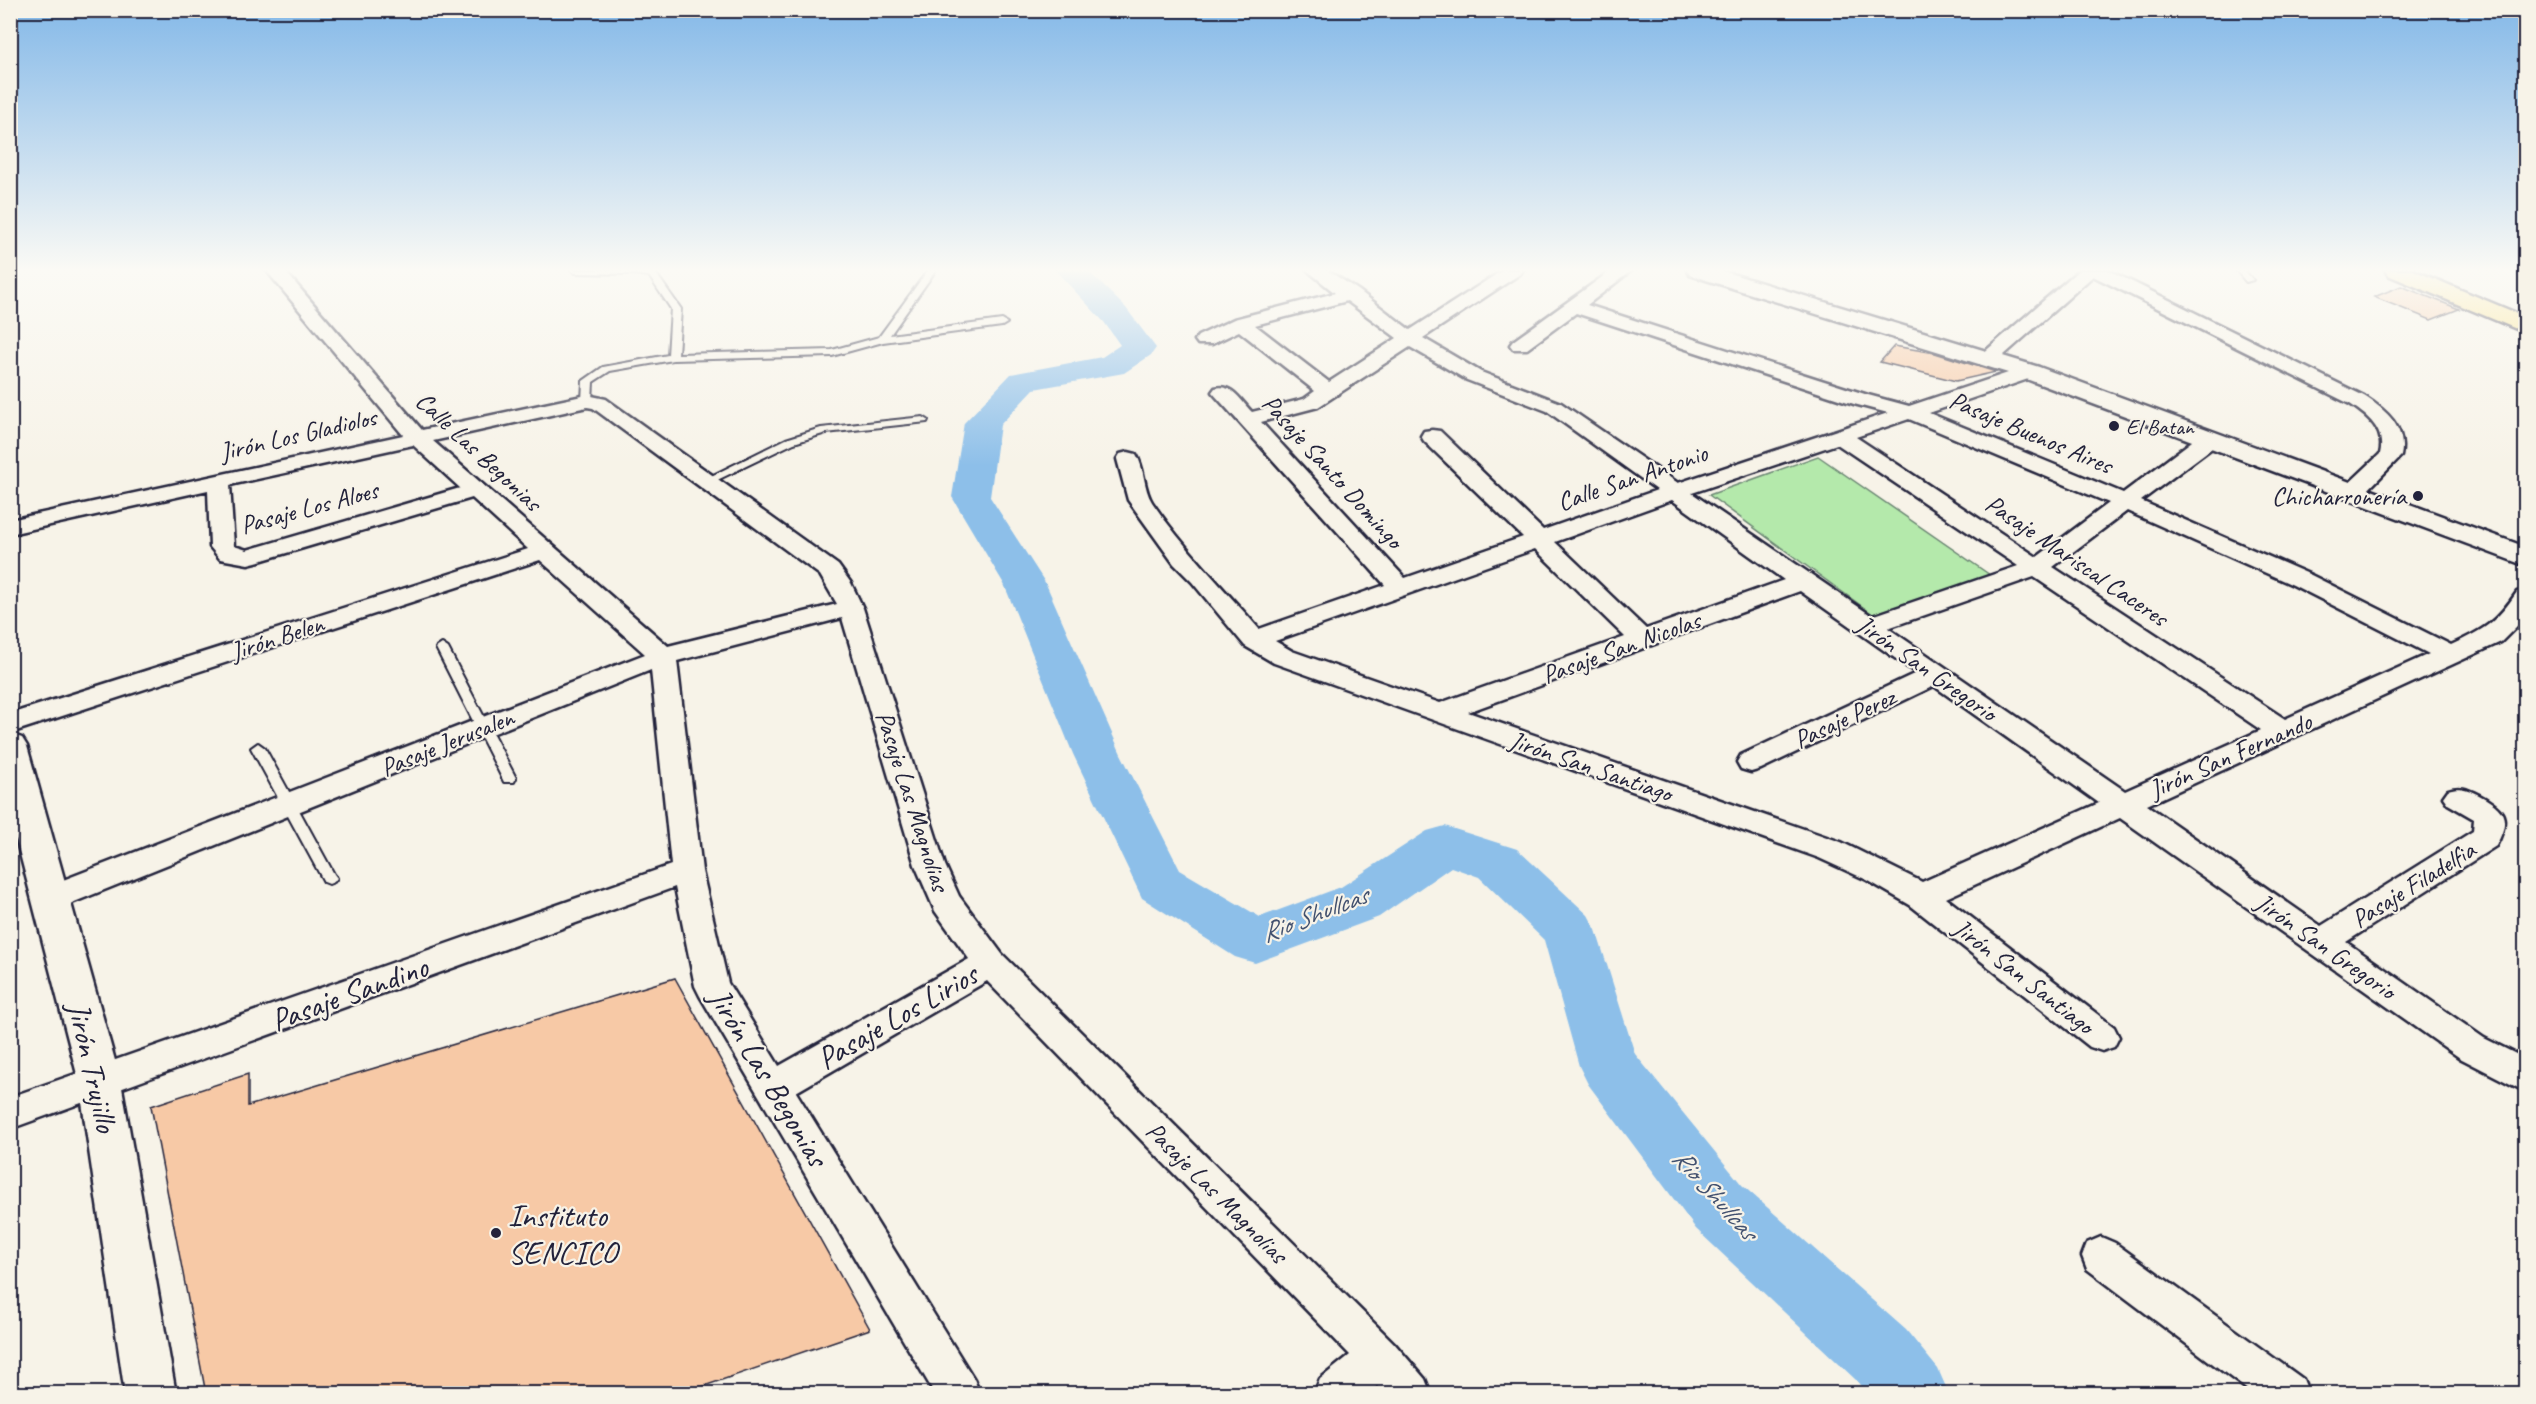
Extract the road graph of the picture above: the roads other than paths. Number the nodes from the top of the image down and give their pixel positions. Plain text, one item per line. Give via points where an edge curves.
1 (330, 336) edge
2 (674, 336) edge
3 (885, 336) edge
4 (908, 336) edge
5 (1214, 336) edge
6 (1257, 336) edge
7 (1406, 336) edge
8 (1413, 336) edge
9 (1533, 336) edge
10 (1663, 336) edge
11 (1914, 336) edge
12 (2015, 336) edge
13 (2227, 336) edge
14 (1409, 338) junction
15 (882, 339) junction
16 (1205, 340) dead end
17 (1520, 345) dead end
18 (673, 357) junction
19 (1988, 359) junction
20 (2030, 372) junction
21 (1222, 392) dead end
22 (1328, 392) junction
23 (593, 402) junction
24 (1910, 412) junction
25 (1249, 419) junction
26 (923, 420) dead end
27 (1432, 436) dead end
28 (1839, 436) junction
29 (416, 437) junction
30 (2208, 440) junction
31 (1128, 459) dead end
32 (219, 481) junction
33 (705, 482) junction
34 (476, 490) junction
35 (1675, 491) junction
36 (2352, 493) junction
37 (2125, 502) junction
38 (10, 527) edge
39 (1539, 539) junction
40 (544, 551) junction
41 (2526, 557) edge
42 (2037, 568) junction
43 (1803, 581) junction
44 (1401, 588) junction
45 (2526, 597) edge
46 (850, 608) junction
47 (1868, 626) junction
48 (1642, 639) junction
49 (1254, 640) junction
50 (442, 648) dead end
51 (2451, 655) junction
52 (663, 656) junction
53 (1937, 675) junction
54 (1439, 713) junction
55 (10, 724) edge
56 (483, 728) junction
57 (2283, 731) junction
58 (10, 746) edge
59 (258, 748) dead end
60 (1750, 762) dead end
61 (510, 778) dead end
62 (2458, 796) dead end
63 (289, 804) junction
64 (2123, 804) junction
65 (687, 871) junction
66 (329, 878) dead end
67 (1921, 896) junction
68 (51, 898) junction
69 (2321, 942) junction
70 (990, 963) junction
71 (2102, 1037) dead end
72 (2526, 1077) edge
73 (100, 1082) junction
74 (774, 1088) junction
75 (10, 1113) edge
76 (2101, 1256) dead end
77 (1380, 1357) junction
78 (151, 1394) edge
79 (959, 1394) edge
80 (1335, 1394) edge
81 (1410, 1394) edge
82 (2288, 1394) edge

1 - 29 street, Calle Las Begonias
2 - 18 lane
3 - 15 lane
4 - 15 lane
5 - 16 street
6 - 22 street
7 - 14 street, Jirón San Gregorio
8 - 14 street
9 - 17 street
10 - 24 street, Pasaje Buenos Aires via 1861,400
11 - 19 main road
12 - 19 street
13 - 36 street via 2357,400 2375,413 2391,435 2393,449
14 - 22 street
14 - 35 street, Jirón San Gregorio via 1474,376 1554,407
15 - 18 lane via 832,353
18 - 23 lane via 607,369 588,381
19 - 20 main road
20 - 24 street, Calle San Antonio
20 - 30 main road
21 - 25 street, Pasaje Santo Domingo
22 - 25 street via 1311,403
23 - 29 street, Jirón Los Gladiolos
23 - 33 street, Pasaje Las Magnolias
24 - 28 street, Calle San Antonio
24 - 37 street, Pasaje Buenos Aires
25 - 44 street, Pasaje Santo Domingo
26 - 33 lane via 825,430 790,441
27 - 39 street
28 - 35 street, Calle San Antonio
28 - 42 street, Pasaje Mariscal Caceres
29 - 32 street, Jirón Los Gladiolos
29 - 34 street, Calle Las Begonias
30 - 36 main road
30 - 37 street
31 - 49 street, Jirón San Santiago via 1139,500 1182,559
32 - 34 street, Pasaje Los Aloes via 222,547 228,555 248,557
32 - 38 street, Jirón Los Gladiolos
33 - 46 street, Pasaje Las Magnolias via 830,570
34 - 40 street, Calle Las Begonias
35 - 39 street, Calle San Antonio
35 - 43 street, Jirón San Gregorio
36 - 41 main road
37 - 42 street
37 - 51 street, Pasaje Buenos Aires via 2302,580
39 - 44 street, Calle San Antonio
39 - 48 street
40 - 52 street, Calle Las Begonias
40 - 55 street, Jirón Belen
42 - 47 street
42 - 57 street, Pasaje Mariscal Caceres
43 - 47 street, Jirón San Gregorio
43 - 48 street, Pasaje San Nicolas
44 - 49 street, Calle San Antonio
45 - 51 street, Jirón San Fernando via 2492,636
46 - 52 street, Pasaje Jerusalen
46 - 70 street, Pasaje Las Magnolias via 930,865 946,902
47 - 53 street, Jirón San Gregorio
48 - 54 street, Pasaje San Nicolas
49 - 54 street, Jirón San Santiago via 1283,657
50 - 56 lane
51 - 57 street, Jirón San Fernando
52 - 56 street, Pasaje Jerusalen
52 - 65 street, Jirón Las Begonias
53 - 60 street, Pasaje Perez
53 - 64 street, Jirón San Gregorio
54 - 67 street, Jirón San Santiago via 1830,850
56 - 61 lane
56 - 63 street, Pasaje Jerusalen
57 - 64 street, Jirón San Fernando
58 - 68 main road, Jirón Trujillo
59 - 63 lane
62 - 69 street, Pasaje Filadelfia via 2487,813 2490,826 2485,838
63 - 66 lane
63 - 68 street, Pasaje Jerusalen
64 - 67 street, Jirón San Fernando
64 - 69 street, Jirón San Gregorio
65 - 73 street, Pasaje Sandino
65 - 74 street, Jirón Las Begonias via 712,986
67 - 71 street, Jirón San Santiago
68 - 73 main road, Jirón Trujillo
69 - 72 street, Jirón San Gregorio via 2472,1048
70 - 74 street, Pasaje Los Lirios
70 - 77 street, Pasaje Las Magnolias
73 - 75 street, Pasaje Sandino
73 - 78 main road, Jirón Trujillo
74 - 79 street, Jirón Las Begonias
76 - 82 street
77 - 80 street
77 - 81 street, Pasaje Las Magnolias

